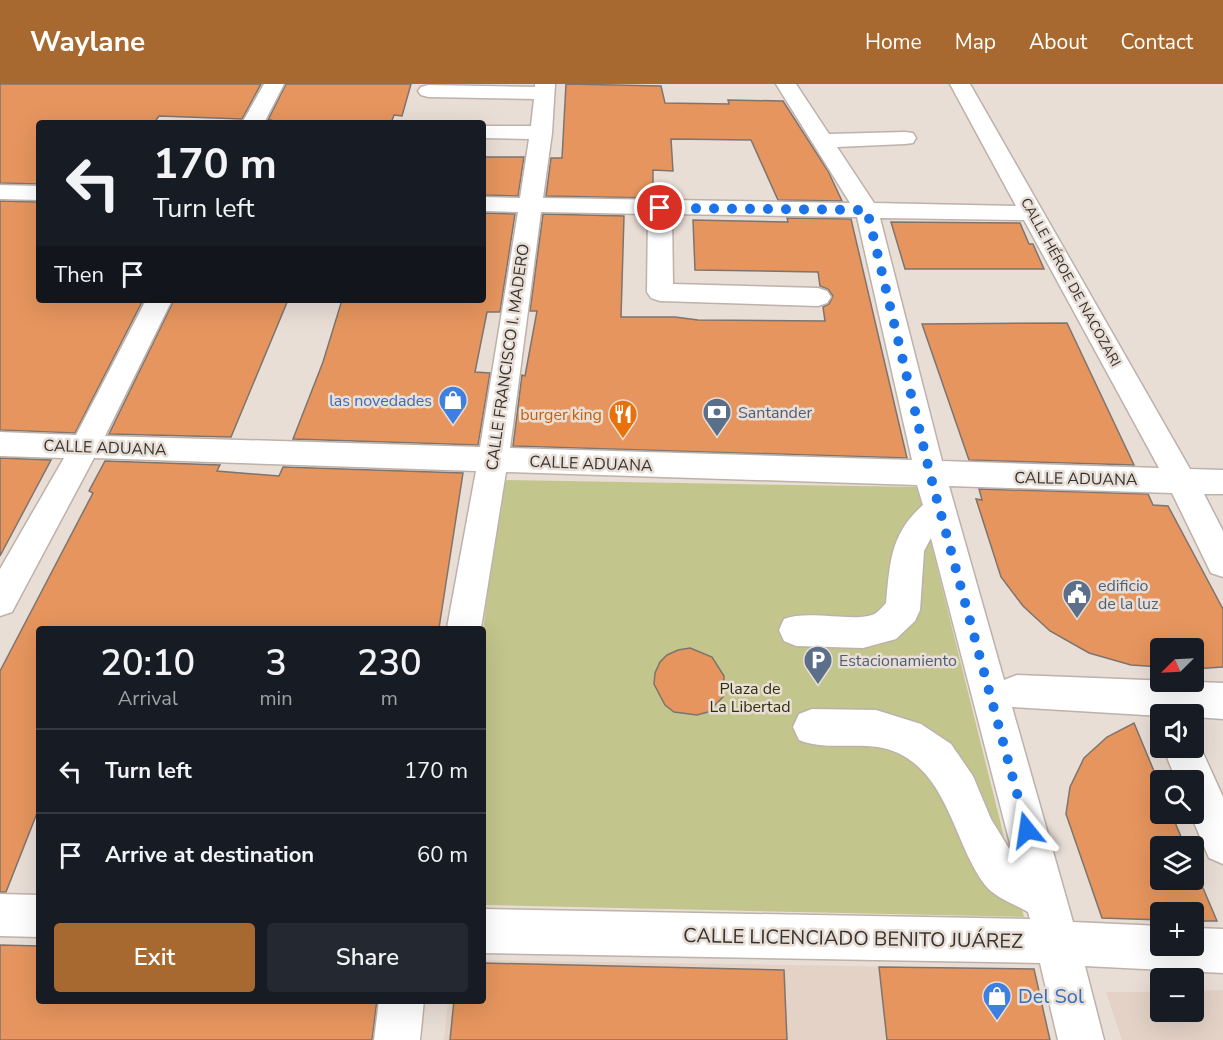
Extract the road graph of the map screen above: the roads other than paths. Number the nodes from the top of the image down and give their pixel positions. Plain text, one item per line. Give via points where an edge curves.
1 (274, 84) edge
2 (786, 84) edge
3 (960, 84) edge
4 (545, 89) edge
5 (428, 91) dead end
6 (255, 120) edge
7 (486, 132) edge
8 (541, 133) junction
9 (905, 138) dead end
10 (822, 141) junction
11 (0, 192) edge
12 (36, 193) edge
13 (486, 204) edge
14 (529, 205) junction
15 (660, 208) junction
16 (867, 210) junction
17 (1032, 213) junction
18 (818, 297) dead end
19 (157, 303) edge
20 (0, 444) edge
21 (84, 447) junction
22 (493, 460) junction
23 (930, 474) junction
24 (1222, 479) edge
25 (1181, 480) junction
26 (940, 509) junction
27 (1223, 562) edge
28 (0, 601) edge
29 (464, 626) edge
30 (796, 630) dead end
31 (1017, 692) dead end
32 (1223, 702) edge
33 (1200, 704) edge
34 (1150, 705) edge
35 (812, 727) dead end
36 (1187, 758) edge
37 (1223, 844) edge
38 (1046, 899) junction
39 (0, 915) edge
40 (36, 916) edge
41 (486, 931) edge
42 (1057, 942) junction
43 (1223, 951) edge
44 (402, 1004) edge
45 (397, 1040) edge
46 (1081, 1040) edge

1 - 6 street
2 - 10 street
3 - 17 street, CALLE HÉROE DE NACOZARI
4 - 5 street
4 - 8 street, CALLE FRANCISCO I. MADERO
7 - 8 street
8 - 14 street, CALLE FRANCISCO I. MADERO
9 - 10 street
10 - 16 street
11 - 12 street
13 - 14 street
14 - 15 street
14 - 22 street, CALLE FRANCISCO I. MADERO
15 - 16 street
15 - 18 street via 660,292
16 - 17 street
16 - 23 street
17 - 25 street, CALLE HÉROE DE NACOZARI
19 - 21 street
20 - 21 street, CALLE ADUANA
21 - 22 street, CALLE ADUANA
21 - 28 street
22 - 23 street, CALLE ADUANA
22 - 29 street, CALLE FRANCISCO I. MADERO
23 - 25 street, CALLE ADUANA
23 - 26 street
24 - 25 street, CALLE ADUANA
25 - 27 street, CALLE HÉROE DE NACOZARI
26 - 30 street via 922,525 908,549 903,610 884,628 863,632
26 - 38 street
31 - 34 street
32 - 33 street
35 - 38 street via 876,728 908,737 937,757 959,790 1000,873
36 - 37 street
38 - 42 street
39 - 40 street
41 - 42 street, CALLE LICENCIADO BENITO JUÁREZ
42 - 43 street, CALLE LICENCIADO BENITO JUÁREZ
42 - 46 street
44 - 45 street

